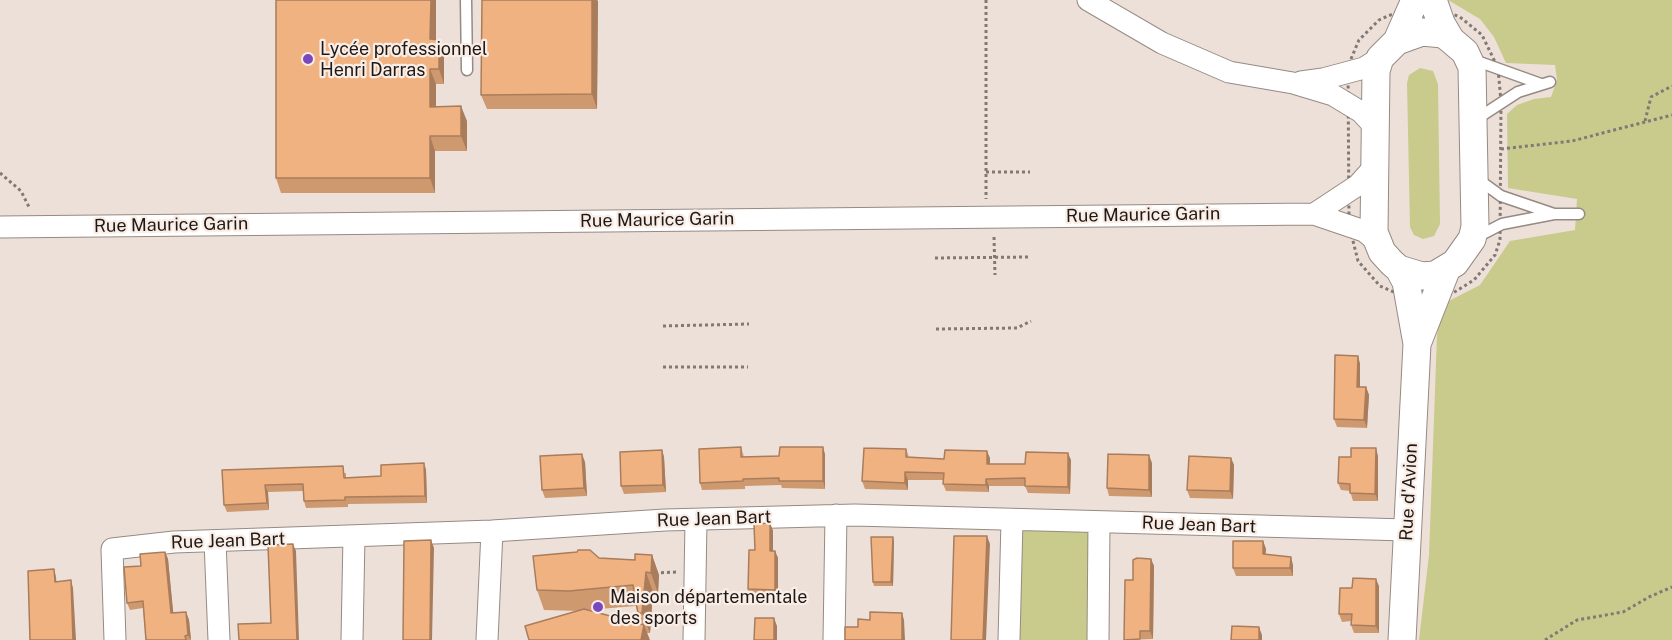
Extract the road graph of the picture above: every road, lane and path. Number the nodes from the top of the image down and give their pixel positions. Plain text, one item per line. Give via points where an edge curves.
1 (466, 0) edge
2 (986, 0) edge
3 (1088, 0) edge
4 (1424, 4) edge
5 (1460, 48) junction
6 (1388, 49) junction
7 (1498, 68) junction
8 (468, 70) dead end
9 (1346, 73) junction
10 (1293, 83) junction
11 (1672, 86) edge
12 (1346, 100) junction
13 (1501, 102) junction
14 (1672, 115) edge
15 (1646, 121) junction
16 (1472, 123) junction
17 (1375, 127) junction
18 (1375, 166) junction
19 (986, 172) junction
20 (1030, 172) dead end
21 (0, 173) edge
22 (1474, 175) junction
23 (1348, 192) junction
24 (30, 210) dead end
25 (1314, 214) junction
26 (1554, 214) junction
27 (1579, 214) dead end
28 (1349, 225) junction
29 (990, 226) junction
30 (0, 227) edge
31 (1472, 239) junction
32 (1376, 241) junction
33 (995, 257) junction
34 (1030, 257) dead end
35 (935, 258) dead end
36 (1447, 268) junction
37 (1399, 269) junction
38 (995, 275) dead end
39 (1031, 321) dead end
40 (749, 324) dead end
41 (663, 326) dead end
42 (936, 329) dead end
43 (1417, 344) junction
44 (663, 367) dead end
45 (748, 367) dead end
46 (836, 515) junction
47 (1012, 520) junction
48 (696, 521) junction
49 (1099, 522) junction
50 (1407, 530) junction
51 (492, 531) junction
52 (354, 536) junction
53 (215, 541) junction
54 (695, 571) junction
55 (650, 572) edge
56 (1672, 587) edge
57 (115, 640) edge
58 (219, 640) edge
59 (352, 640) edge
60 (487, 640) edge
61 (694, 640) edge
62 (834, 640) edge
63 (1009, 640) edge
64 (1098, 640) edge
65 (1402, 640) edge
66 (1545, 640) edge

1 - 8 lane
2 - 19 path
3 - 10 street via 1162,44 1229,72
4 - 5 street
4 - 6 street
4 - 7 path via 1472,25 1490,47
4 - 9 path via 1392,13 1368,29 1352,52
5 - 6 street via 1443,34 1422,32
5 - 7 lane via 1480,64
5 - 16 street via 1472,67
6 - 9 street via 1364,68
6 - 17 street via 1376,71
7 - 13 path
7 - 13 lane via 1546,83
9 - 10 street
9 - 12 path
10 - 12 street
11 - 15 path via 1651,97
12 - 17 street
12 - 23 path
13 - 15 path via 1501,149 1572,141
13 - 16 lane
14 - 15 path
16 - 22 street
17 - 18 street
18 - 23 street
18 - 32 street
19 - 20 path
19 - 29 path
21 - 24 path via 21,191
22 - 26 lane via 1501,195
22 - 31 street
23 - 25 street
23 - 28 path
25 - 28 street, Rue Maurice Garin
25 - 29 street, Rue Maurice Garin via 1029,216
26 - 27 lane
26 - 31 lane via 1502,224
28 - 32 street, Rue Maurice Garin
29 - 30 street, Rue Maurice Garin
29 - 33 path
31 - 36 street
32 - 37 street
33 - 34 path
33 - 35 path
33 - 38 path
36 - 37 street via 1435,275 1422,276
36 - 43 street, Rue d'Avion
37 - 43 street, Rue d'Avion via 1406,282
39 - 42 path via 1017,328
40 - 41 path
43 - 50 street, Rue d'Avion
44 - 45 path
46 - 47 street, Rue Jean Bart
46 - 48 street, Rue Jean Bart
46 - 62 street
47 - 49 street, Rue Jean Bart
47 - 63 street
48 - 51 street, Rue Jean Bart
48 - 54 street
49 - 50 street, Rue Jean Bart
49 - 64 street
50 - 65 street, Rue d'Avion
51 - 52 street, Rue Jean Bart
51 - 60 street
52 - 53 street, Rue Jean Bart
52 - 59 street
53 - 57 street, Rue Jean Bart via 112,549
53 - 58 street
54 - 55 path
54 - 61 street
56 - 66 path via 1623,612 1577,620

